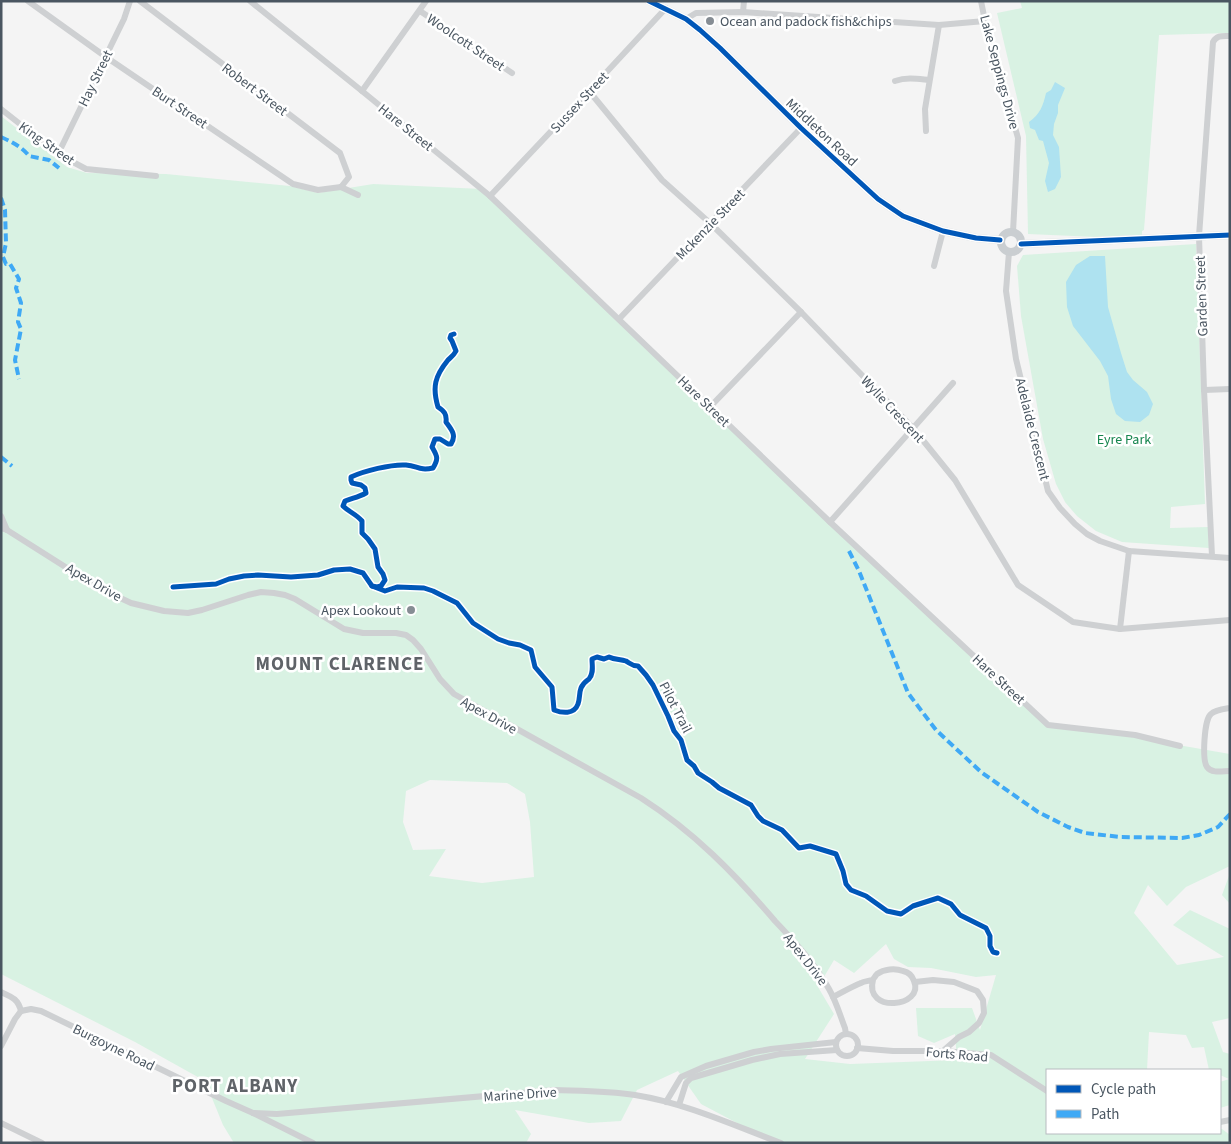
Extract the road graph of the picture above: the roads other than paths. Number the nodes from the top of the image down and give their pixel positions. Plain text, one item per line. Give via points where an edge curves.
1 (28, 1) edge
2 (130, 1) edge
3 (140, 1) edge
4 (250, 1) edge
5 (426, 1) edge
6 (649, 1) edge
7 (744, 1) edge
8 (980, 1) edge
9 (666, 8) junction
10 (420, 11) junction
11 (743, 12) junction
12 (686, 19) junction
13 (985, 21) junction
14 (939, 24) junction
15 (1230, 36) edge
16 (106, 57) junction
17 (512, 74) dead end
18 (929, 80) junction
19 (895, 81) dead end
20 (362, 91) junction
21 (590, 92) junction
22 (1, 109) edge
23 (801, 128) junction
24 (926, 131) dead end
25 (58, 154) junction
26 (156, 176) dead end
27 (341, 188) junction
28 (358, 195) dead end
29 (490, 196) junction
30 (711, 224) junction
31 (942, 231) junction
32 (1013, 232) junction
33 (1230, 235) edge
34 (1199, 236) junction
35 (1000, 240) junction
36 (1021, 244) junction
37 (1008, 252) junction
38 (934, 266) dead end
39 (801, 312) junction
40 (619, 319) junction
41 (953, 383) dead end
42 (1230, 389) edge
43 (1204, 390) junction
44 (710, 407) junction
45 (912, 428) junction
46 (1, 516) edge
47 (830, 522) junction
48 (4, 529) edge
49 (1129, 551) junction
50 (1212, 556) junction
51 (1230, 558) edge
52 (1230, 620) edge
53 (1120, 629) junction
54 (1230, 708) edge
55 (1180, 746) dead end
56 (1230, 771) edge
57 (873, 980) junction
58 (915, 982) junction
59 (1, 992) edge
60 (834, 997) junction
61 (22, 1011) junction
62 (846, 1034) junction
63 (836, 1042) junction
64 (1, 1046) edge
65 (857, 1048) junction
66 (837, 1050) junction
67 (943, 1051) junction
68 (1046, 1091) edge
69 (666, 1102) junction
70 (679, 1105) junction
71 (253, 1112) junction
72 (1, 1123) edge
73 (42, 1143) edge
74 (312, 1143) edge
75 (781, 1143) edge

1 - 16 street, Burt Street
2 - 16 street, Hay Street
3 - 27 street, Robert Street via 340,153 349,177
4 - 20 street, Hare Street
5 - 10 street
6 - 9 main road, Middleton Road
7 - 11 street
8 - 13 street, Lake Seppings Drive
9 - 12 main road, Middleton Road
9 - 21 street, Sussex Street
10 - 17 street, Woolcott Street
10 - 20 street
11 - 12 street via 696,13
11 - 14 street
12 - 23 main road, Middleton Road
13 - 14 street
13 - 32 street, Lake Seppings Drive via 1018,138
14 - 18 street
15 - 34 street, Garden Street via 1220,36 1212,42
16 - 25 street, Hay Street
16 - 27 street, Burt Street via 293,184 318,190
18 - 19 street via 902,78
18 - 24 street
20 - 29 street, Hare Street
21 - 29 street, Sussex Street
21 - 30 street, Wylie Crescent via 662,180
22 - 25 street, King Street
23 - 30 street, Mckenzie Street
23 - 31 main road, Middleton Road via 878,199 903,216
25 - 26 street, King Street via 86,169
27 - 28 street
29 - 40 street, Hare Street
30 - 39 street, Wylie Crescent
30 - 40 street, Mckenzie Street
31 - 35 main road, Middleton Road
31 - 38 street
32 - 35 main road via 1005,233
32 - 36 main road via 1019,236
33 - 34 main road
34 - 36 main road
34 - 43 street, Garden Street
35 - 37 main road via 1002,248
36 - 37 main road via 1017,251
37 - 49 street, Adelaide Crescent via 1006,291 1016,359 1048,491 1074,524 1087,534
39 - 44 street
39 - 45 street, Wylie Crescent
40 - 44 street, Hare Street
41 - 45 street
42 - 43 street
43 - 50 street, Garden Street
44 - 47 street, Hare Street
45 - 47 street
45 - 53 street, Wylie Crescent via 955,480 1018,585 1073,622
46 - 48 street, Apex Drive
47 - 55 street, Hare Street via 1048,725 1135,735
48 - 60 street, Apex Drive via 97,587 131,603 188,613 248,595 274,593 295,599 344,629 406,635 414,640 454,694 641,798 684,829 754,897 799,948
49 - 50 street, Adelaide Crescent
49 - 53 street
50 - 51 street, Adelaide Crescent
52 - 53 street, Wylie Crescent
54 - 56 street via 1208,717 1204,746 1208,768 1214,772
57 - 58 street via 878,973 896,969 909,974
57 - 58 street via 875,996 892,1003 910,997
57 - 60 street
58 - 67 street via 954,982 977,991 983,1000 984,1013 980,1023
59 - 61 street via 12,997
60 - 62 street, Apex Drive
61 - 64 street via 14,1019
61 - 71 street, Burgoyne Road via 41,1011
62 - 63 street
62 - 65 street via 855,1038
63 - 66 street
63 - 69 street via 754,1052 706,1066 681,1077
65 - 66 street via 848,1056
65 - 67 street, Forts Road
66 - 70 street via 780,1054 690,1078
67 - 68 street, Forts Road via 991,1055
69 - 70 street, Marine Drive
69 - 71 street, Marine Drive via 636,1095 555,1090 277,1114
70 - 75 street, Marine Drive
71 - 74 street, Burgoyne Road
72 - 73 street

